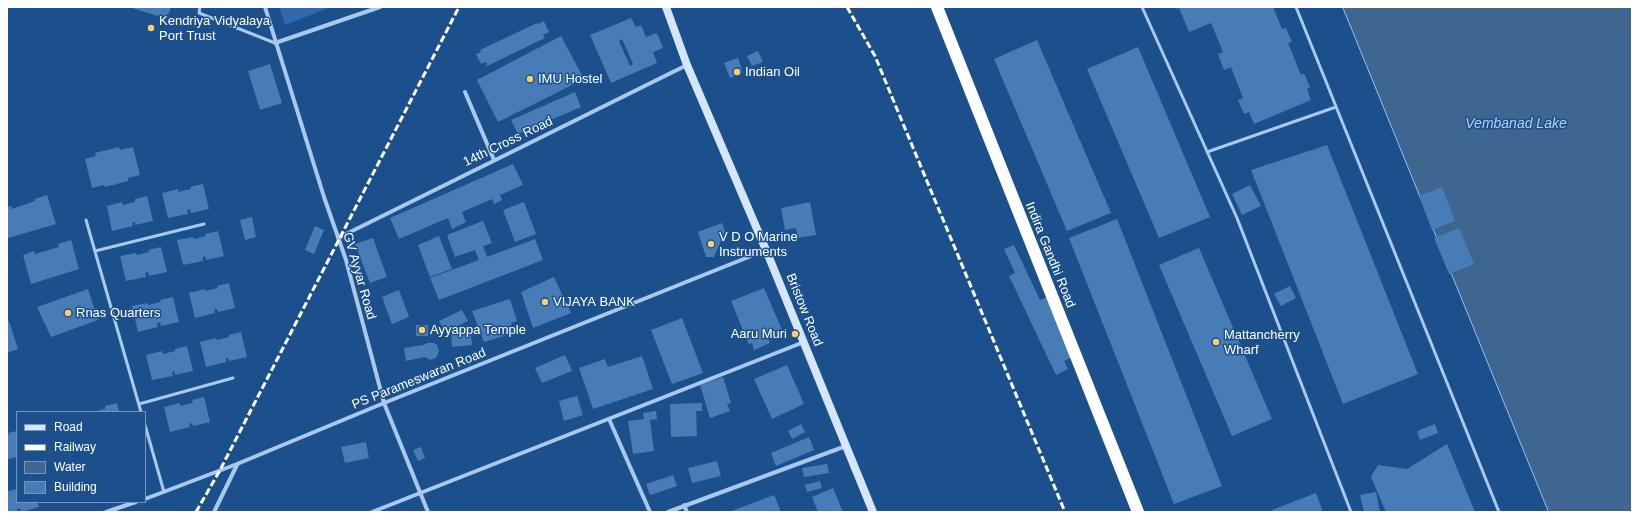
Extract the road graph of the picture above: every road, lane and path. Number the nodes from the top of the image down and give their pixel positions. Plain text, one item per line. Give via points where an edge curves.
1 (200, 7) edge
2 (265, 7) edge
3 (380, 7) edge
4 (666, 7) edge
5 (937, 7) edge
6 (1142, 7) edge
7 (1296, 7) edge
8 (275, 43) junction
9 (687, 65) junction
10 (465, 92) dead end
11 (1336, 108) junction
12 (1207, 152) junction
13 (494, 160) junction
14 (86, 220) dead end
15 (204, 224) dead end
16 (338, 238) junction
17 (766, 250) junction
18 (95, 251) junction
19 (804, 342) junction
20 (233, 378) dead end
21 (384, 403) junction
22 (139, 404) junction
23 (141, 411) edge
24 (609, 419) junction
25 (146, 429) edge
26 (846, 446) junction
27 (237, 464) junction
28 (164, 492) junction
29 (421, 493) junction
30 (146, 499) edge
31 (133, 503) edge
32 (684, 505) junction
33 (106, 512) edge
34 (214, 512) edge
35 (372, 512) edge
36 (428, 512) edge
37 (650, 512) edge
38 (668, 512) edge
39 (687, 512) edge
40 (873, 512) edge
41 (1138, 512) edge
42 (1351, 512) edge
43 (1499, 512) edge

1 - 8 lane via 199,13
2 - 8 street, GV Ayyar Road
3 - 8 street
4 - 9 street, Bristow Road
5 - 41 highway, Indira Gandhi Road
6 - 12 lane
7 - 11 lane
8 - 16 street, GV Ayyar Road
9 - 13 street, 14th Cross Road
9 - 17 street, Bristow Road
10 - 13 street
11 - 12 lane
11 - 43 lane
12 - 42 lane via 1237,218
13 - 16 street, 14th Cross Road
14 - 18 lane
15 - 18 lane
16 - 21 street, GV Ayyar Road
17 - 19 street, Bristow Road
17 - 21 street, PS Parameswaran Road
18 - 22 lane
19 - 24 street
19 - 26 street, Bristow Road
20 - 22 lane
21 - 27 street, PS Parameswaran Road
21 - 29 street, GV Ayyar Road
22 - 23 lane
24 - 29 street
24 - 37 street
25 - 28 lane
26 - 32 street
26 - 40 street, Bristow Road
27 - 28 street, PS Parameswaran Road
27 - 34 street
28 - 30 street, PS Parameswaran Road
29 - 35 street
29 - 36 street, GV Ayyar Road
31 - 33 street
32 - 38 street
32 - 39 street

